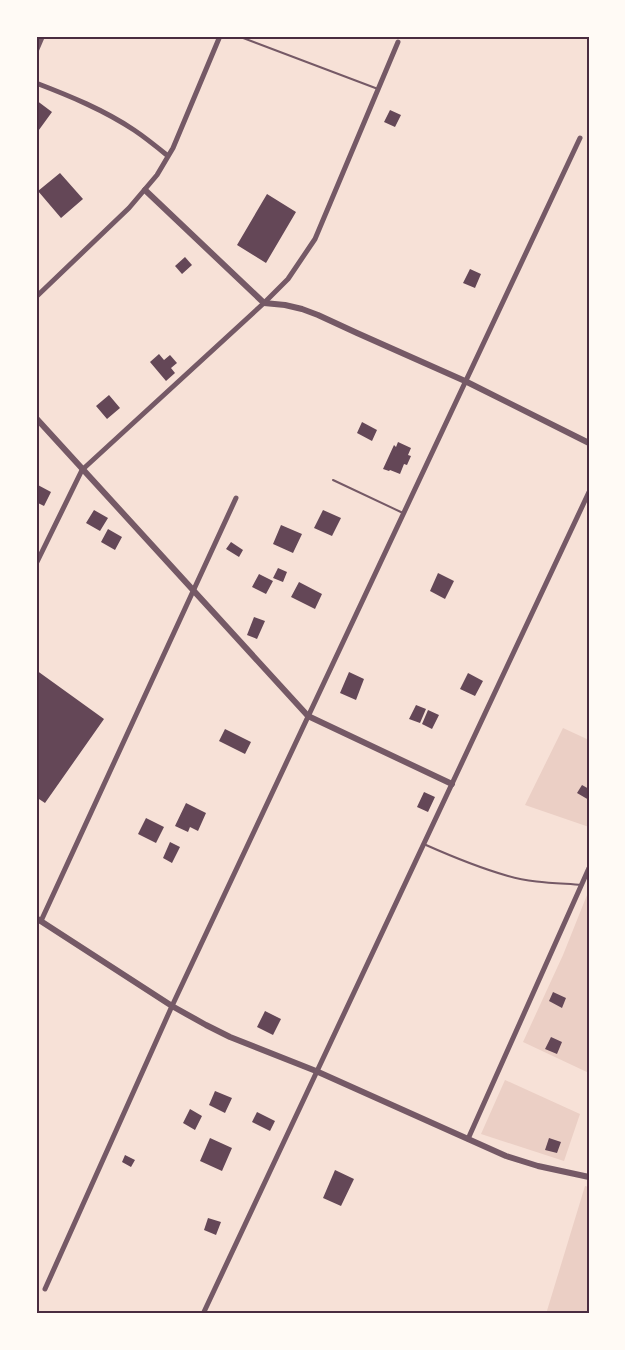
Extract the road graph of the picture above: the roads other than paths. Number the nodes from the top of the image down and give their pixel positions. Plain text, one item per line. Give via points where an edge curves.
1 (42, 36) edge
2 (220, 36) edge
3 (238, 36) edge
4 (398, 42) dead end
5 (36, 50) edge
6 (36, 82) edge
7 (378, 89) junction
8 (580, 138) dead end
9 (168, 156) junction
10 (145, 190) junction
11 (36, 297) edge
12 (264, 303) junction
13 (465, 381) junction
14 (36, 418) edge
15 (589, 443) edge
16 (82, 470) junction
17 (333, 480) dead end
18 (589, 492) edge
19 (236, 498) dead end
20 (403, 513) junction
21 (36, 564) edge
22 (193, 590) junction
23 (308, 716) junction
24 (452, 784) junction
25 (423, 844) junction
26 (589, 868) edge
27 (582, 885) junction
28 (589, 885) edge
29 (38, 919) edge
30 (172, 1006) junction
31 (316, 1071) junction
32 (468, 1139) junction
33 (589, 1177) edge
34 (45, 1289) dead end
35 (203, 1314) edge

1 - 5 street
2 - 9 street
3 - 7 lane
4 - 7 street
6 - 9 street via 106,113
7 - 12 street via 315,239 288,279
8 - 13 street
9 - 10 street
10 - 11 street
10 - 12 street
12 - 13 street via 318,315
12 - 16 street
13 - 15 street
13 - 20 street
14 - 16 street
16 - 21 street
16 - 22 street
17 - 20 lane
18 - 24 street
19 - 22 street
20 - 23 street
22 - 23 street
22 - 29 street
23 - 24 street
23 - 30 street
24 - 25 street
25 - 27 lane via 509,876
25 - 31 street
26 - 27 street
27 - 28 street
27 - 32 street
29 - 30 street
30 - 31 street via 230,1037
30 - 34 street
31 - 32 street
31 - 35 street
32 - 33 street via 506,1156

